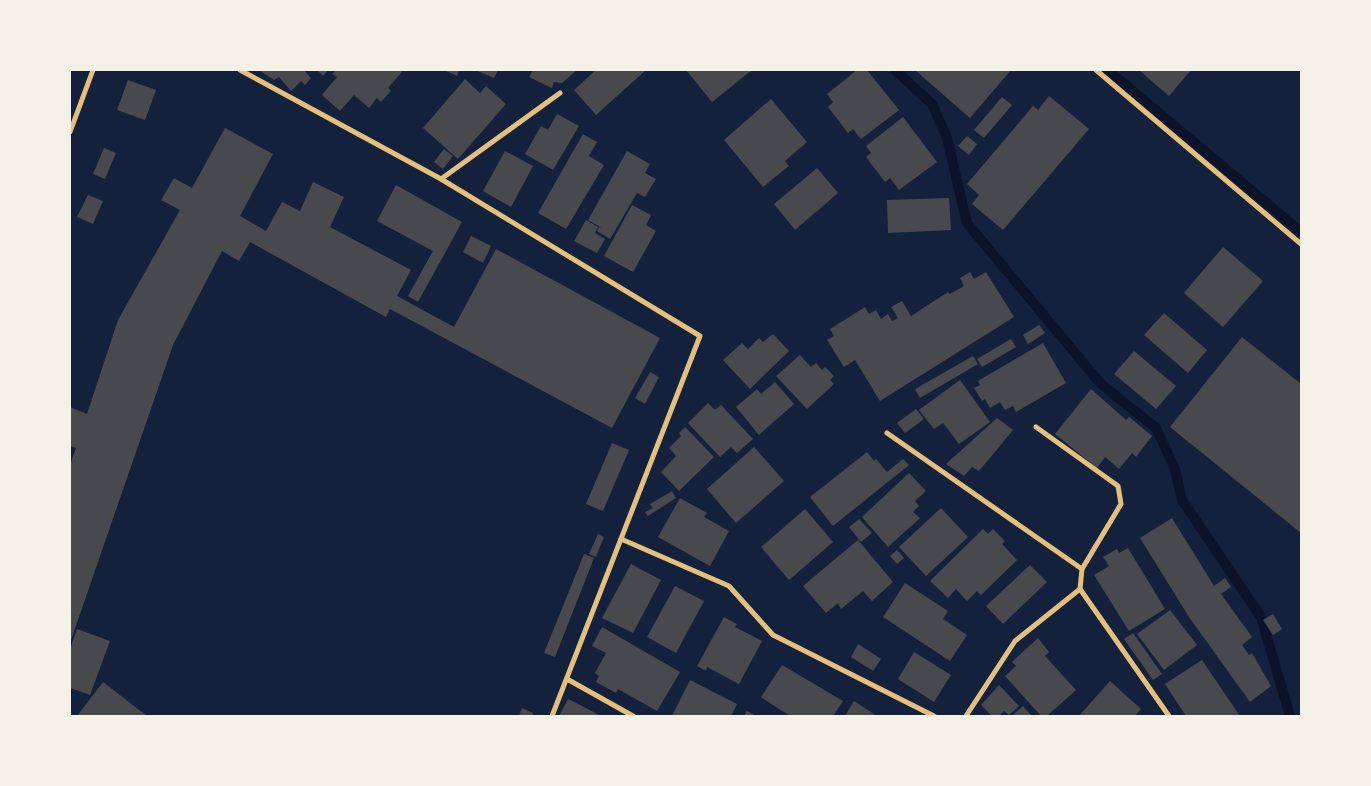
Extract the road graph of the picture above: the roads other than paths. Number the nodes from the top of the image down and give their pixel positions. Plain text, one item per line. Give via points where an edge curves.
1 (93, 70) edge
2 (240, 70) edge
3 (1096, 70) edge
4 (560, 93) dead end
5 (70, 132) edge
6 (442, 179) junction
7 (1301, 244) edge
8 (1036, 427) dead end
9 (887, 432) dead end
10 (621, 539) junction
11 (1082, 569) junction
12 (1080, 589) junction
13 (567, 679) junction
14 (552, 716) edge
15 (633, 716) edge
16 (934, 716) edge
17 (966, 716) edge
18 (1169, 716) edge

1 - 5 street
2 - 6 street
3 - 7 street
4 - 6 street
6 - 10 street via 700,336
8 - 11 street via 1118,486 1121,504
9 - 11 street
10 - 13 street
10 - 16 street via 728,586 773,635
11 - 12 street
12 - 17 street via 1015,641
12 - 18 street
13 - 14 street
13 - 15 street

